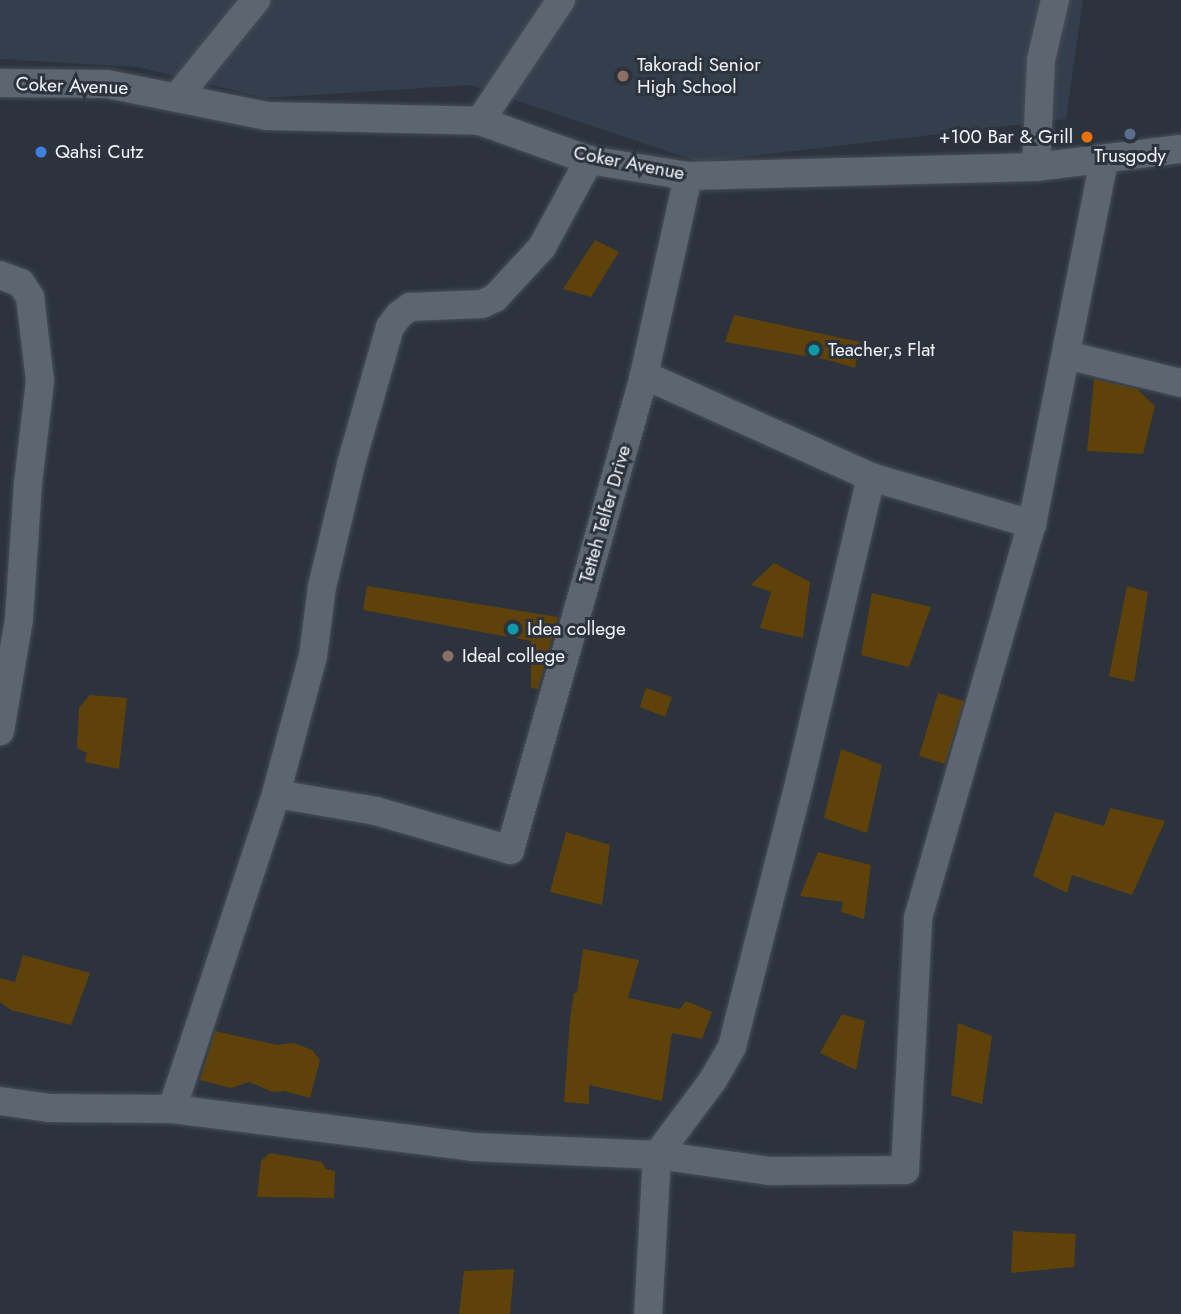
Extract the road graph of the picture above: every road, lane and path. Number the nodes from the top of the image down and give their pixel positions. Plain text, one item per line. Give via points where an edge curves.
1 (256, 0) edge
2 (561, 0) edge
3 (1055, 0) edge
4 (0, 83) edge
5 (178, 96) junction
6 (480, 121) junction
7 (1181, 149) edge
8 (589, 160) junction
9 (1104, 161) junction
10 (1036, 167) junction
11 (688, 176) junction
12 (0, 275) edge
13 (1066, 355) junction
14 (644, 375) junction
15 (1181, 383) edge
16 (871, 477) junction
17 (1032, 524) junction
18 (0, 731) edge
19 (276, 794) junction
20 (0, 1101) edge
21 (172, 1109) junction
22 (657, 1154) junction
23 (648, 1314) edge

1 - 5 street
2 - 6 street
3 - 10 street via 1041,60
4 - 5 street, Coker Avenue via 107,83
5 - 6 street, Coker Avenue via 267,116
6 - 8 street, Coker Avenue
7 - 9 street, Coker Avenue
8 - 11 street, Coker Avenue
8 - 19 street via 542,247 495,298 482,304 410,307 390,327 351,464 322,587 313,656
9 - 10 street, Coker Avenue
9 - 13 street
10 - 11 street, Coker Avenue
11 - 14 street, Tetteh Telfer Drive
12 - 18 street via 21,283 30,297 40,380 19,619
13 - 15 street
13 - 17 street
14 - 16 street
14 - 19 street, Tetteh Telfer Drive via 510,850 376,811
16 - 17 street
16 - 22 street via 732,1047
17 - 22 street via 918,918 905,1170 769,1171
19 - 21 street
20 - 21 street via 49,1108
21 - 22 street via 473,1147
22 - 23 street

